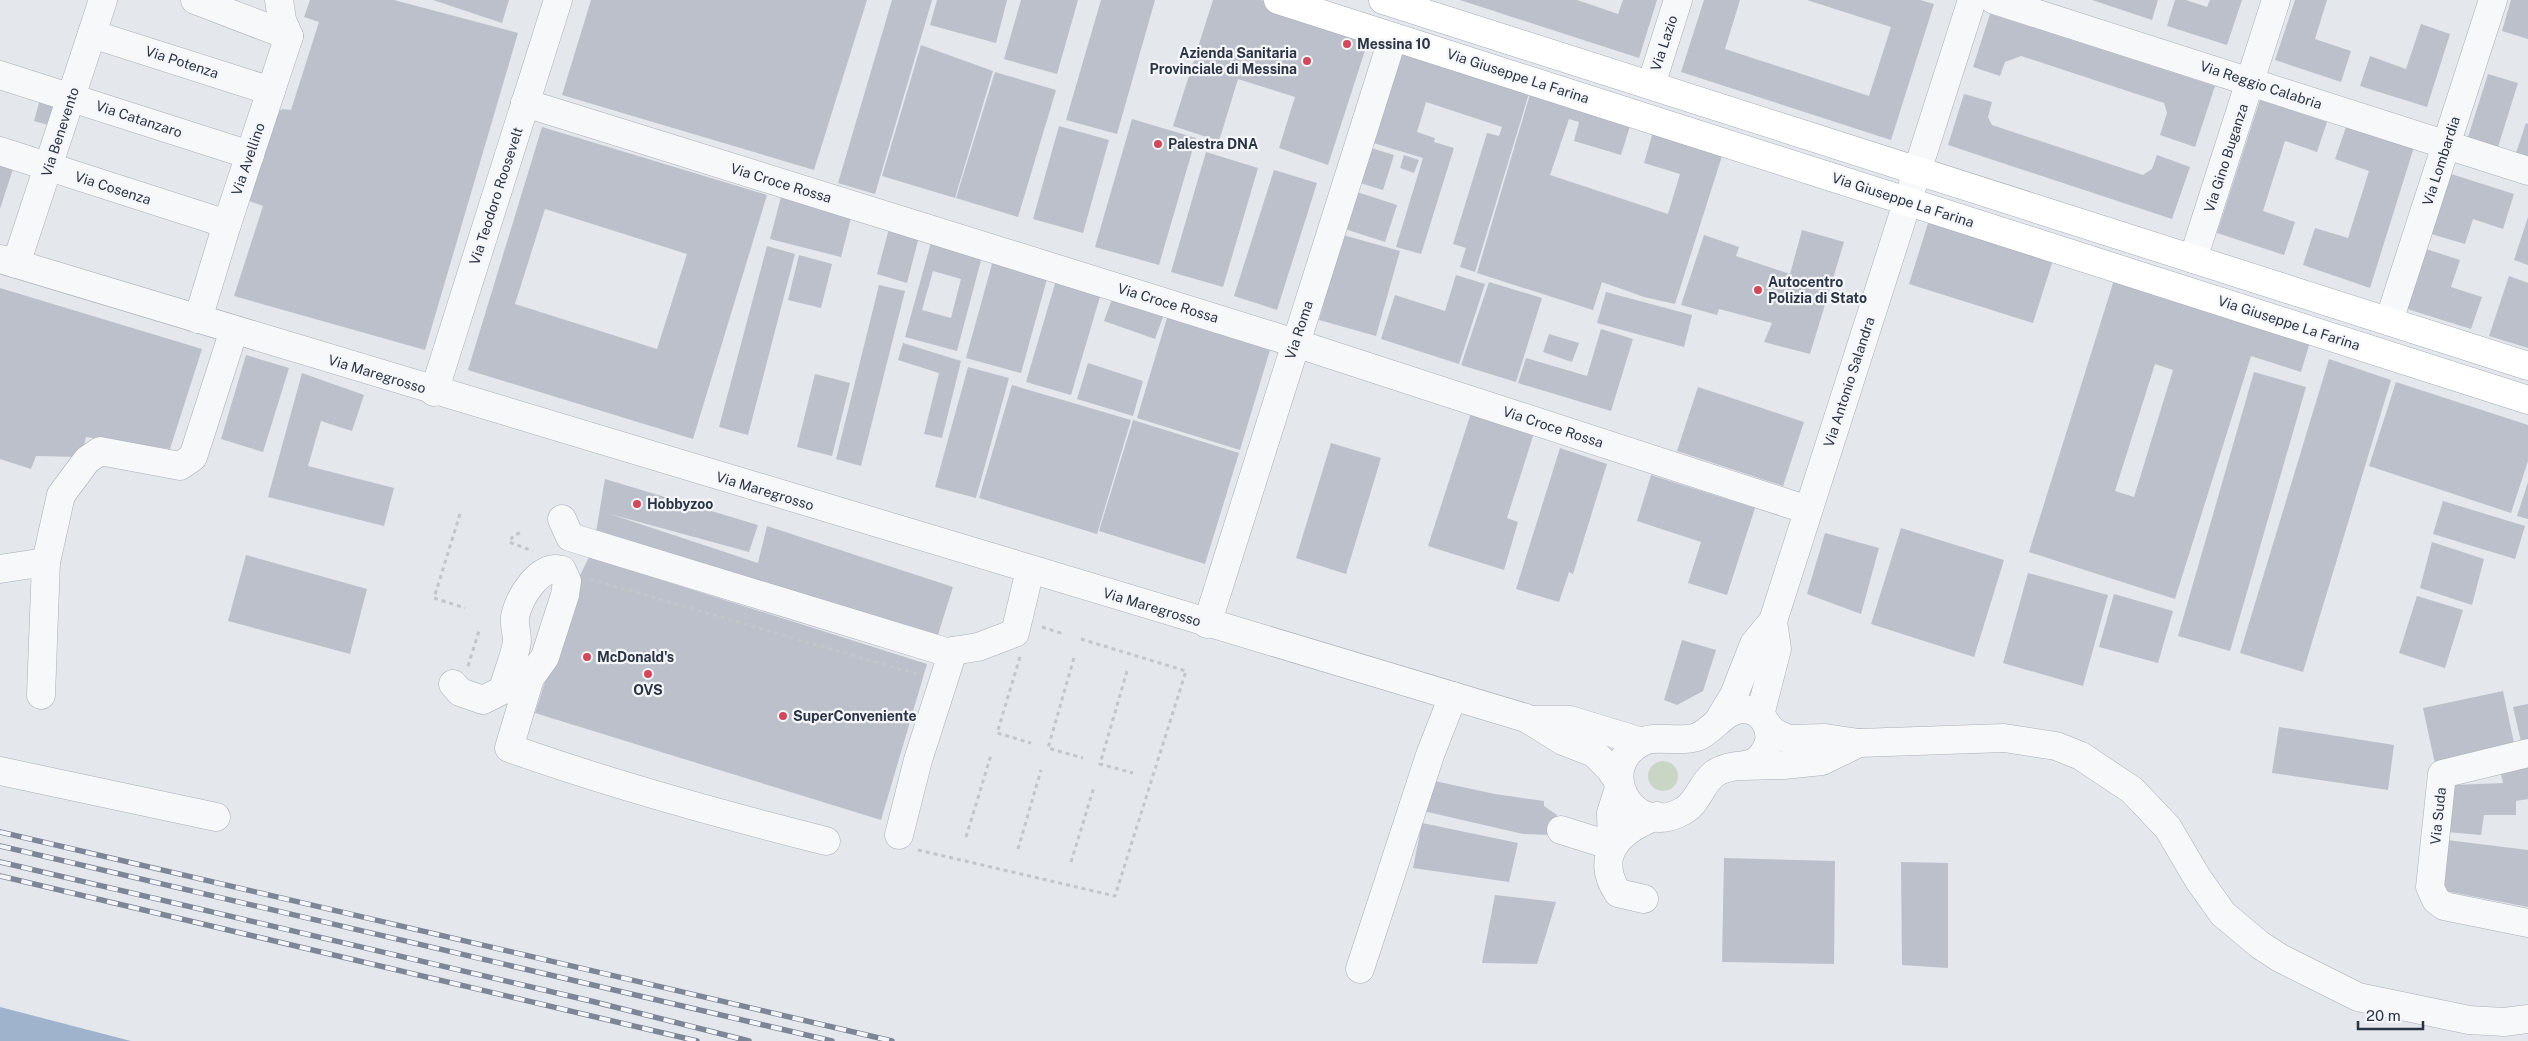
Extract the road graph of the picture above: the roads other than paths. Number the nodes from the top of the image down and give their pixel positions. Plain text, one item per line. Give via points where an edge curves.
1 (103, 0) edge
2 (195, 0) edge
3 (279, 0) edge
4 (558, 0) edge
5 (1278, 0) edge
6 (1678, 0) edge
7 (1972, 0) edge
8 (1994, 0) edge
9 (2276, 0) edge
10 (2493, 0) edge
11 (1397, 2) edge
12 (92, 34) junction
13 (289, 36) junction
14 (1393, 37) junction
15 (0, 75) edge
16 (2250, 82) junction
17 (1651, 85) junction
18 (272, 91) junction
19 (72, 98) junction
20 (525, 103) junction
21 (2446, 145) junction
22 (0, 151) edge
23 (250, 154) junction
24 (49, 167) junction
25 (1917, 171) junction
26 (2528, 171) edge
27 (1908, 201) junction
28 (227, 224) junction
29 (2193, 259) junction
30 (8, 262) edge
31 (198, 319) junction
32 (2389, 321) junction
33 (234, 330) junction
34 (1295, 343) junction
35 (2528, 366) edge
36 (434, 392) junction
37 (2528, 400) edge
38 (1808, 510) junction
39 (562, 519) dead end
40 (46, 562) junction
41 (0, 569) edge
42 (1030, 570) junction
43 (1773, 621) junction
44 (1207, 624) junction
45 (953, 651) junction
46 (460, 676) road end
47 (41, 695) dead end
48 (1453, 696) junction
49 (1720, 718) junction
50 (1530, 720) junction
51 (1764, 720) junction
52 (1642, 742) junction
53 (1859, 743) junction
54 (2528, 753) edge
55 (1743, 766) junction
56 (0, 771) edge
57 (1619, 785) junction
58 (1657, 816) junction
59 (216, 817) dead end
60 (1561, 830) dead end
61 (826, 841) dead end
62 (908, 842) road end
63 (1611, 850) junction
64 (1644, 899) dead end
65 (2528, 923) edge
66 (1360, 969) dead end
67 (2528, 1019) edge
68 (2469, 1020) junction
69 (2516, 1041) edge

1 - 12 street, Via Benevento
2 - 13 street
3 - 13 street
4 - 20 street, Via Teodoro Roosevelt
5 - 14 main road, Via Giuseppe La Farina
6 - 17 street, Via Lazio
7 - 25 street, Via Antonio Salandra
8 - 16 street, Via Reggio Calabria
9 - 16 street, Via Gino Buganza
10 - 21 street, Via Lombardia
11 - 17 main road
12 - 18 street, Via Potenza
12 - 19 street, Via Benevento
13 - 18 street, Via Avellino
14 - 27 main road, Via Giuseppe La Farina
14 - 34 street, Via Roma
15 - 19 street, Via Catanzaro
16 - 21 street, Via Reggio Calabria
16 - 29 street, Via Gino Buganza
17 - 25 main road
18 - 23 street, Via Avellino
19 - 23 street, Via Catanzaro
19 - 24 street, Via Benevento
20 - 34 street, Via Croce Rossa
20 - 36 street, Via Teodoro Roosevelt
21 - 26 street, Via Reggio Calabria
21 - 32 street, Via Lombardia
22 - 24 street, Via Cosenza
23 - 28 street, Via Avellino
24 - 28 street, Via Cosenza
24 - 30 street, Via Benevento
25 - 27 street, Via Antonio Salandra
25 - 29 main road
27 - 37 main road, Via Giuseppe La Farina
27 - 38 street, Via Antonio Salandra
28 - 31 street, Via Avellino
29 - 32 main road
30 - 31 street, Via Maregrosso
31 - 33 street, Via Maregrosso
32 - 35 main road
33 - 36 street, Via Maregrosso
33 - 40 street via 193,457 180,466 100,451 87,460 61,495
34 - 38 street, Via Croce Rossa
34 - 44 street, Via Roma
36 - 42 street, Via Maregrosso
38 - 43 street, Via Antonio Salandra
39 - 45 street via 570,537 946,652
40 - 41 street
40 - 47 street
42 - 44 street, Via Maregrosso
42 - 45 street via 1015,633 978,647
43 - 49 street via 1754,644 1734,695
43 - 51 street via 1777,649
44 - 48 street, Via Maregrosso
45 - 62 street via 918,760
46 - 61 street via 460,692 473,697 483,700 503,690 517,641 514,628 523,595 543,572 562,570 568,581 565,595 545,657 530,678 509,748 709,811
48 - 50 street, Via Maregrosso
48 - 66 street via 1430,755
49 - 51 street via 1741,709
49 - 52 street via 1696,737 1682,741 1655,739
50 - 52 street via 1570,720
50 - 57 street via 1563,741 1594,753 1610,769
51 - 53 street via 1775,733 1789,739 1825,738
51 - 55 street via 1769,741 1764,753 1753,763
52 - 57 street via 1626,759
53 - 55 street via 1822,761
53 - 68 street via 2004,738 2036,741 2081,756 2121,781 2152,810 2177,842 2209,897 2223,914 2260,946 2358,997
54 - 65 street, Via Suda via 2442,774 2430,887 2436,900 2444,906
55 - 58 street via 1726,768 1714,774 1686,810
56 - 59 street
57 - 58 street via 1625,800 1633,808 1643,814
57 - 63 street via 1611,813
58 - 63 street via 1629,829
60 - 63 street
63 - 64 street via 1610,882 1618,892
67 - 68 street via 2504,1022
68 - 69 street

